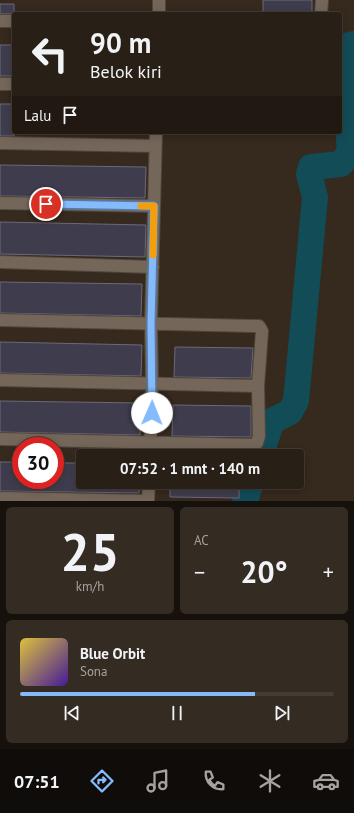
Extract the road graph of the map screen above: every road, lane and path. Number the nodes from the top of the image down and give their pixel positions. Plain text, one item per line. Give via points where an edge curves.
1 (159, 0) edge
2 (322, 0) edge
3 (159, 12) edge
4 (321, 12) edge
5 (0, 21) edge
6 (12, 21) edge
7 (0, 84) edge
8 (12, 84) edge
9 (156, 134) edge
10 (0, 143) edge
11 (156, 146) junction
12 (0, 203) edge
13 (154, 206) junction
14 (0, 262) edge
15 (153, 267) junction
16 (0, 320) edge
17 (151, 323) junction
18 (0, 380) edge
19 (152, 383) junction
20 (258, 386) junction
21 (0, 439) edge
22 (151, 443) junction
23 (151, 449) edge
24 (148, 489) edge
25 (0, 498) edge
26 (147, 501) edge

1 - 3 street
2 - 4 street
5 - 6 street
7 - 8 street
9 - 11 street
10 - 11 street
11 - 13 street
12 - 13 street
13 - 15 street
14 - 15 street
15 - 17 street
16 - 17 street
17 - 19 street
17 - 20 street via 259,326 262,331
18 - 19 street
19 - 20 street
19 - 22 street
20 - 22 street via 259,436 253,445
21 - 22 street
22 - 23 street
24 - 26 street
25 - 26 street

